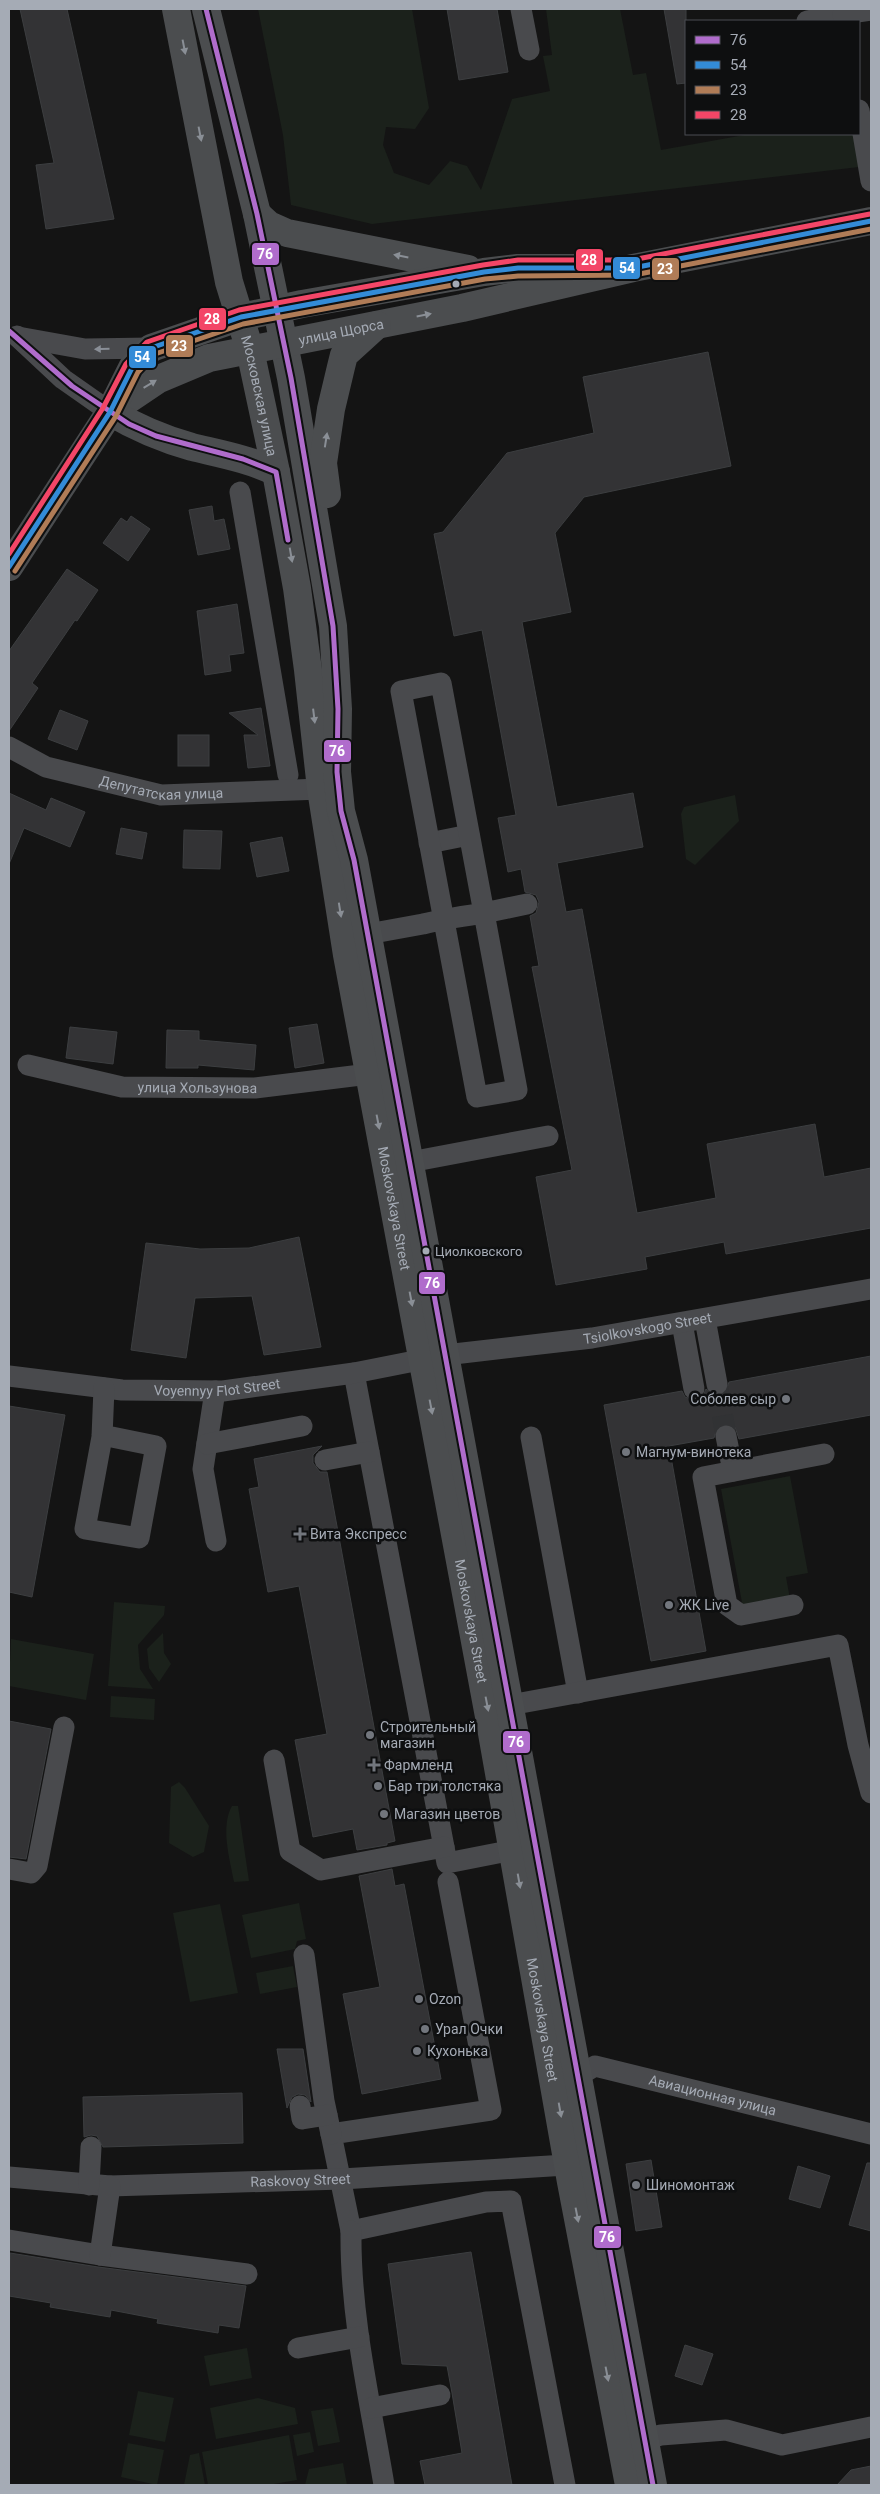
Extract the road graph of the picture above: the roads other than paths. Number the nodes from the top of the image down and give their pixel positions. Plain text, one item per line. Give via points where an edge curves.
1 (176, 9) edge
2 (206, 9) edge
3 (521, 9) edge
4 (871, 10) edge
5 (843, 15) edge
6 (813, 20) edge
7 (530, 50) dead end
8 (860, 116) edge
9 (871, 181) edge
10 (257, 214) junction
11 (871, 221) edge
12 (633, 268) junction
13 (484, 272) junction
14 (277, 309) junction
15 (241, 317) junction
16 (377, 324) junction
17 (13, 334) edge
18 (284, 344) junction
19 (151, 348) junction
20 (250, 350) junction
21 (110, 412) junction
22 (276, 472) junction
23 (240, 492) dead end
24 (9, 567) edge
25 (333, 626) junction
26 (9, 747) edge
27 (288, 775) dead end
28 (321, 789) junction
29 (469, 835) junction
30 (429, 843) junction
31 (527, 904) dead end
32 (484, 912) junction
33 (444, 920) junction
34 (368, 934) junction
35 (28, 1065) dead end
36 (369, 1074) junction
37 (548, 1136) dead end
38 (410, 1162) junction
39 (871, 1289) edge
40 (705, 1319) junction
41 (677, 1324) junction
42 (433, 1357) junction
43 (354, 1373) junction
44 (9, 1376) edge
45 (717, 1384) tunnel mouth
46 (104, 1388) junction
47 (689, 1390) dead end
48 (215, 1391) junction
49 (302, 1426) dead end
50 (102, 1435) junction
51 (726, 1436) tunnel mouth
52 (531, 1437) dead end
53 (208, 1444) junction
54 (369, 1452) junction
55 (824, 1454) dead end
56 (325, 1460) dead end
57 (733, 1471) junction
58 (216, 1540) dead end
59 (793, 1606) dead end
60 (578, 1693) junction
61 (510, 1705) junction
62 (64, 1727) dead end
63 (865, 1744) edge
64 (274, 1760) dead end
65 (871, 1792) edge
66 (444, 1847) junction
67 (513, 1850) junction
68 (9, 1869) edge
69 (448, 1882) dead end
70 (304, 1955) dead end
71 (566, 2078) junction
72 (300, 2106) dead end
73 (329, 2124) junction
74 (871, 2134) edge
75 (91, 2147) dead end
76 (582, 2165) junction
77 (9, 2177) edge
78 (342, 2179) junction
79 (89, 2185) junction
80 (110, 2186) junction
81 (351, 2231) junction
82 (9, 2240) edge
83 (100, 2255) junction
84 (247, 2274) dead end
85 (359, 2337) junction
86 (298, 2348) dead end
87 (440, 2395) dead end
88 (371, 2408) junction
89 (871, 2427) edge
90 (644, 2439) junction
91 (384, 2485) edge
92 (564, 2485) edge
93 (629, 2485) edge
94 (653, 2485) edge

1 -> 15 main road, Московская улица via 229,282
2 - 10 main road
3 - 7 street
4 - 5 street
5 - 6 street
8 - 9 street
13 -> 10 main road via 287,233 269,225
10 - 14 main road
11 - 12 main road
12 - 13 main road via 518,268
16 -> 12 main road, улица Щорса
13 - 14 main road
14 - 15 main road
14 - 18 main road
15 - 19 main road
15 - 20 main road, Московская улица
16 - 18 main road, улица Щорса
25 -> 16 main road via 342,591 323,463 344,354
19 -> 17 street via 85,349
17 - 21 street via 63,379
18 - 20 main road, улица Щорса
18 - 25 main road
19 - 21 main road via 132,368
21 -> 20 main road, улица Щорса via 136,393 183,368 209,358
20 - 22 main road, Московская улица
21 - 22 main road via 148,432 255,462
21 - 24 main road
22 -> 28 main road, Московская улица via 307,661
23 - 27 street
25 - 34 main road via 341,811
26 - 28 street, Депутатская улица via 46,767 161,795
28 -> 36 main road, Moskovskaya Street via 346,955
29 - 30 street
29 - 30 street via 441,683 401,691
29 - 32 street
30 - 33 street
31 - 32 street
32 - 33 street
32 - 33 street via 517,1090 477,1097
33 - 34 street
34 - 38 main road
35 - 36 street, улица Хользунова via 122,1087 255,1088
36 -> 42 main road, Moskovskaya Street
37 - 38 street
38 - 42 main road
39 - 40 street, Tsiolkovskogo Street
40 - 41 street, Tsiolkovskogo Street
40 - 45 street
41 - 42 street, Tsiolkovskogo Street
41 - 47 street
42 - 43 street, Voyennyy Flot Street
42 - 61 main road
42 -> 67 main road, Moskovskaya Street
43 - 48 street, Voyennyy Flot Street
43 - 54 street
44 - 46 street, Voyennyy Flot Street
46 - 48 street, Voyennyy Flot Street
46 - 50 street
48 - 53 street
49 - 53 street
50 - 50 street via 85,1529 139,1538 156,1446
51 - 57 street
52 - 60 street
53 - 58 street via 203,1469
54 - 56 street
54 - 66 street
55 - 57 street
57 - 59 street via 703,1477 727,1605 741,1615
60 - 61 street
60 - 63 street via 838,1645
61 - 71 main road
62 - 68 street via 37,1866 30,1873
63 - 65 street
64 - 66 street via 290,1851 321,1870 395,1861
66 - 67 street via 447,1863
67 -> 71 main road, Moskovskaya Street
69 - 73 street via 491,2110
70 - 73 street
71 - 74 street, Авиационная улица via 595,2066
71 - 76 main road, Moskovskaya Street
72 - 73 street via 302,2119
73 - 78 street
75 - 79 street
76 - 78 street, Raskovoy Street
76 - 90 main road
76 -> 93 main road, Moskovskaya Street
77 - 79 street, Raskovoy Street
78 - 80 street, Raskovoy Street
78 - 81 street
79 - 80 street, Raskovoy Street
80 - 83 street
81 - 85 street via 351,2268
81 - 92 street via 486,2202 511,2201
82 - 83 street
83 - 84 street
85 - 86 street
85 - 88 street
87 - 88 street
88 - 91 street
89 - 90 street via 782,2445 726,2430
90 - 94 main road

